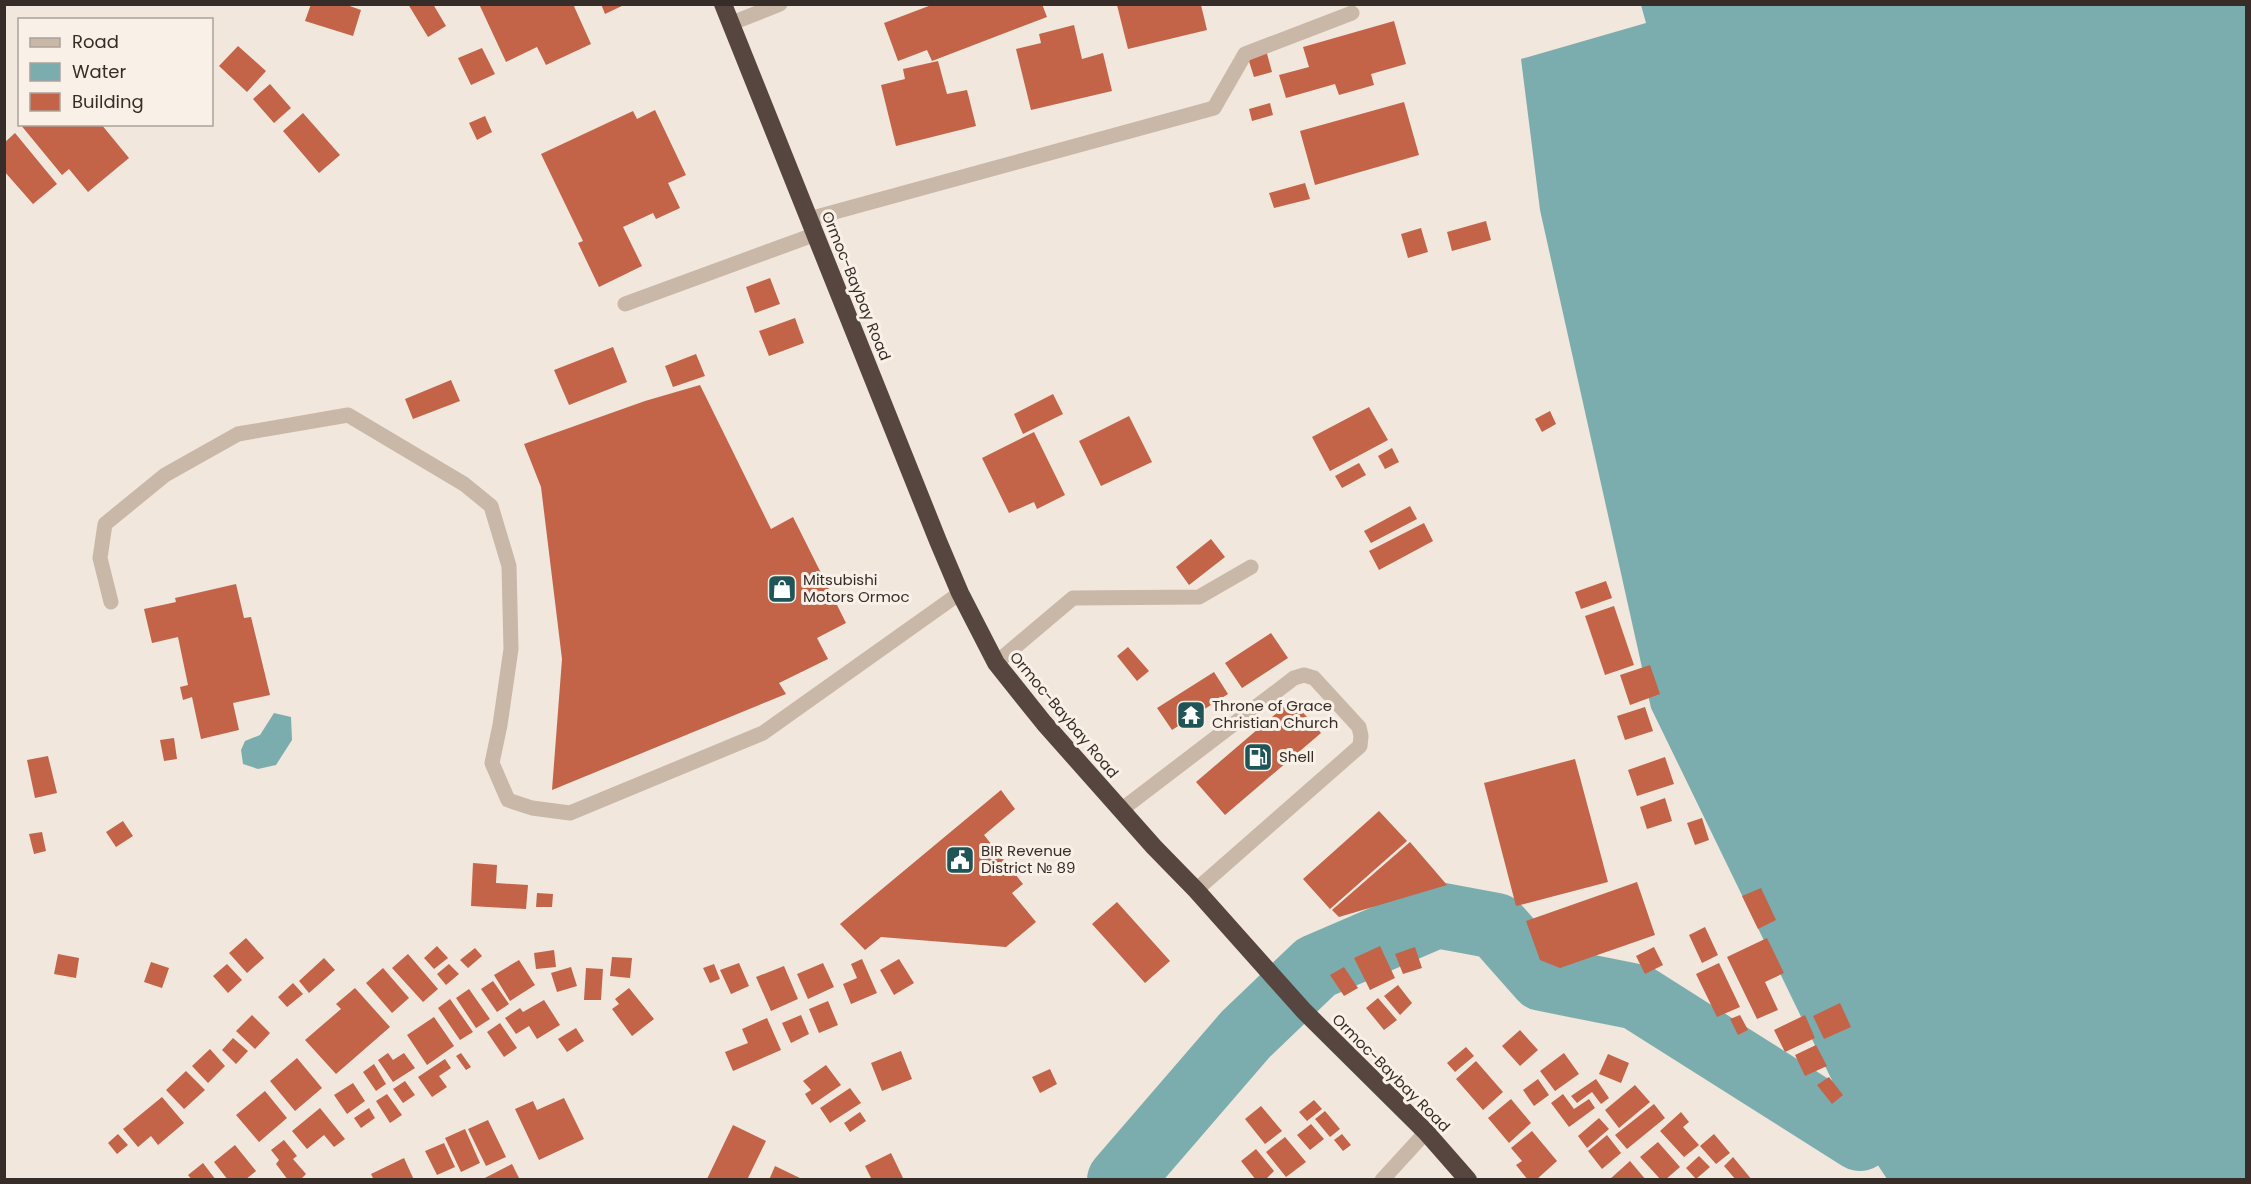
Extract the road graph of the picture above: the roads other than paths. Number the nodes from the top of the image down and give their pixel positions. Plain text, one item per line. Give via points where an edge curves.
1 (723, 4) edge
2 (780, 4) edge
3 (1352, 13) dead end
4 (732, 23) junction
5 (813, 226) junction
6 (625, 304) dead end
7 (1251, 567) dead end
8 (960, 592) junction
9 (111, 602) dead end
10 (996, 663) junction
11 (1121, 810) junction
12 (1196, 890) junction
13 (1426, 1132) junction
14 (1382, 1179) edge
15 (1468, 1179) edge

1 - 4 highway, Ormoc-Baybay Road
2 - 4 street
3 - 5 street via 1245,54 1214,108
4 - 5 highway, Ormoc-Baybay Road
5 - 6 street
5 - 8 highway, Ormoc-Baybay Road
7 - 10 street via 1199,597 1073,598
8 - 9 street via 764,733 570,813 508,800 492,763 511,649 509,566 491,506 464,484 348,415 238,434 165,475 105,524 100,558
8 - 10 highway, Ormoc-Baybay Road
10 - 11 highway, Ormoc-Baybay Road
11 - 12 highway, Ormoc-Baybay Road
11 - 12 street via 1294,678 1314,678 1359,727 1360,746
12 - 13 highway, Ormoc-Baybay Road via 1304,1011
13 - 14 street
13 - 15 highway, Ormoc-Baybay Road

